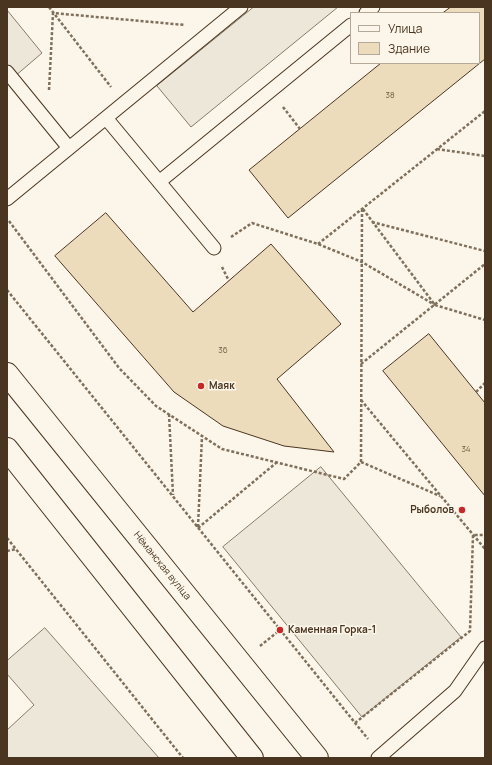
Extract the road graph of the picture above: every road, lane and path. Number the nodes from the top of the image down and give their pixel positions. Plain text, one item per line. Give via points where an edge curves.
1 (49, 7) edge
2 (241, 7) edge
3 (54, 13) junction
4 (350, 26) edge
5 (215, 28) junction
6 (7, 72) edge
7 (270, 91) junction
8 (124, 104) junction
9 (485, 110) edge
10 (106, 118) junction
11 (48, 122) junction
12 (300, 128) dead end
13 (69, 148) junction
14 (436, 149) junction
15 (485, 156) edge
16 (159, 182) junction
17 (7, 198) edge
18 (362, 209) junction
19 (7, 218) edge
20 (372, 222) junction
21 (318, 244) junction
22 (214, 248) joint
23 (485, 251) edge
24 (362, 262) junction
25 (485, 264) edge
26 (7, 290) edge
27 (435, 305) junction
28 (485, 320) edge
29 (361, 364) junction
30 (7, 374) edge
31 (485, 382) edge
32 (476, 392) dead end
33 (361, 400) junction
34 (168, 414) junction
35 (202, 436) junction
36 (7, 449) edge
37 (276, 462) junction
38 (361, 462) junction
39 (173, 496) junction
40 (442, 497) junction
41 (198, 528) junction
42 (473, 535) junction
43 (485, 535) edge
44 (7, 538) edge
45 (16, 549) junction
46 (485, 549) edge
47 (7, 551) edge
48 (485, 649) edge
49 (355, 723) junction
50 (371, 742) dead end
51 (183, 758) edge
52 (252, 758) edge
53 (317, 758) edge
54 (378, 758) edge

1 - 3 path
2 - 5 lane
3 - 5 path
3 - 8 path
3 - 11 path
4 - 7 lane
5 - 8 lane
6 - 11 lane
7 - 12 path
7 - 16 lane
8 - 10 lane
9 - 14 path
10 - 13 lane
10 - 16 lane
11 - 13 lane
13 - 17 lane
14 - 15 path
14 - 18 path
16 - 22 lane
18 - 20 path
18 - 21 path
18 - 24 path
19 - 34 path via 119,368 156,406
20 - 23 path
20 - 27 path
21 - 22 path via 252,223
21 - 24 path
24 - 27 path
24 - 29 path
25 - 27 path
26 - 39 path
27 - 28 path
27 - 29 path
29 - 33 path
30 - 53 main road, Нёманская вуліца
31 - 32 path
33 - 38 path
33 - 40 path
34 - 35 path
34 - 39 path
35 - 37 path via 222,449
35 - 41 path
36 - 52 main road
37 - 38 path via 344,479
37 - 41 path
38 - 40 path
39 - 41 path
40 - 42 path
41 - 49 path
42 - 43 path
42 - 46 path
42 - 49 path via 470,631
44 - 45 path
45 - 47 path
45 - 51 path
48 - 54 lane via 455,691
49 - 50 path

